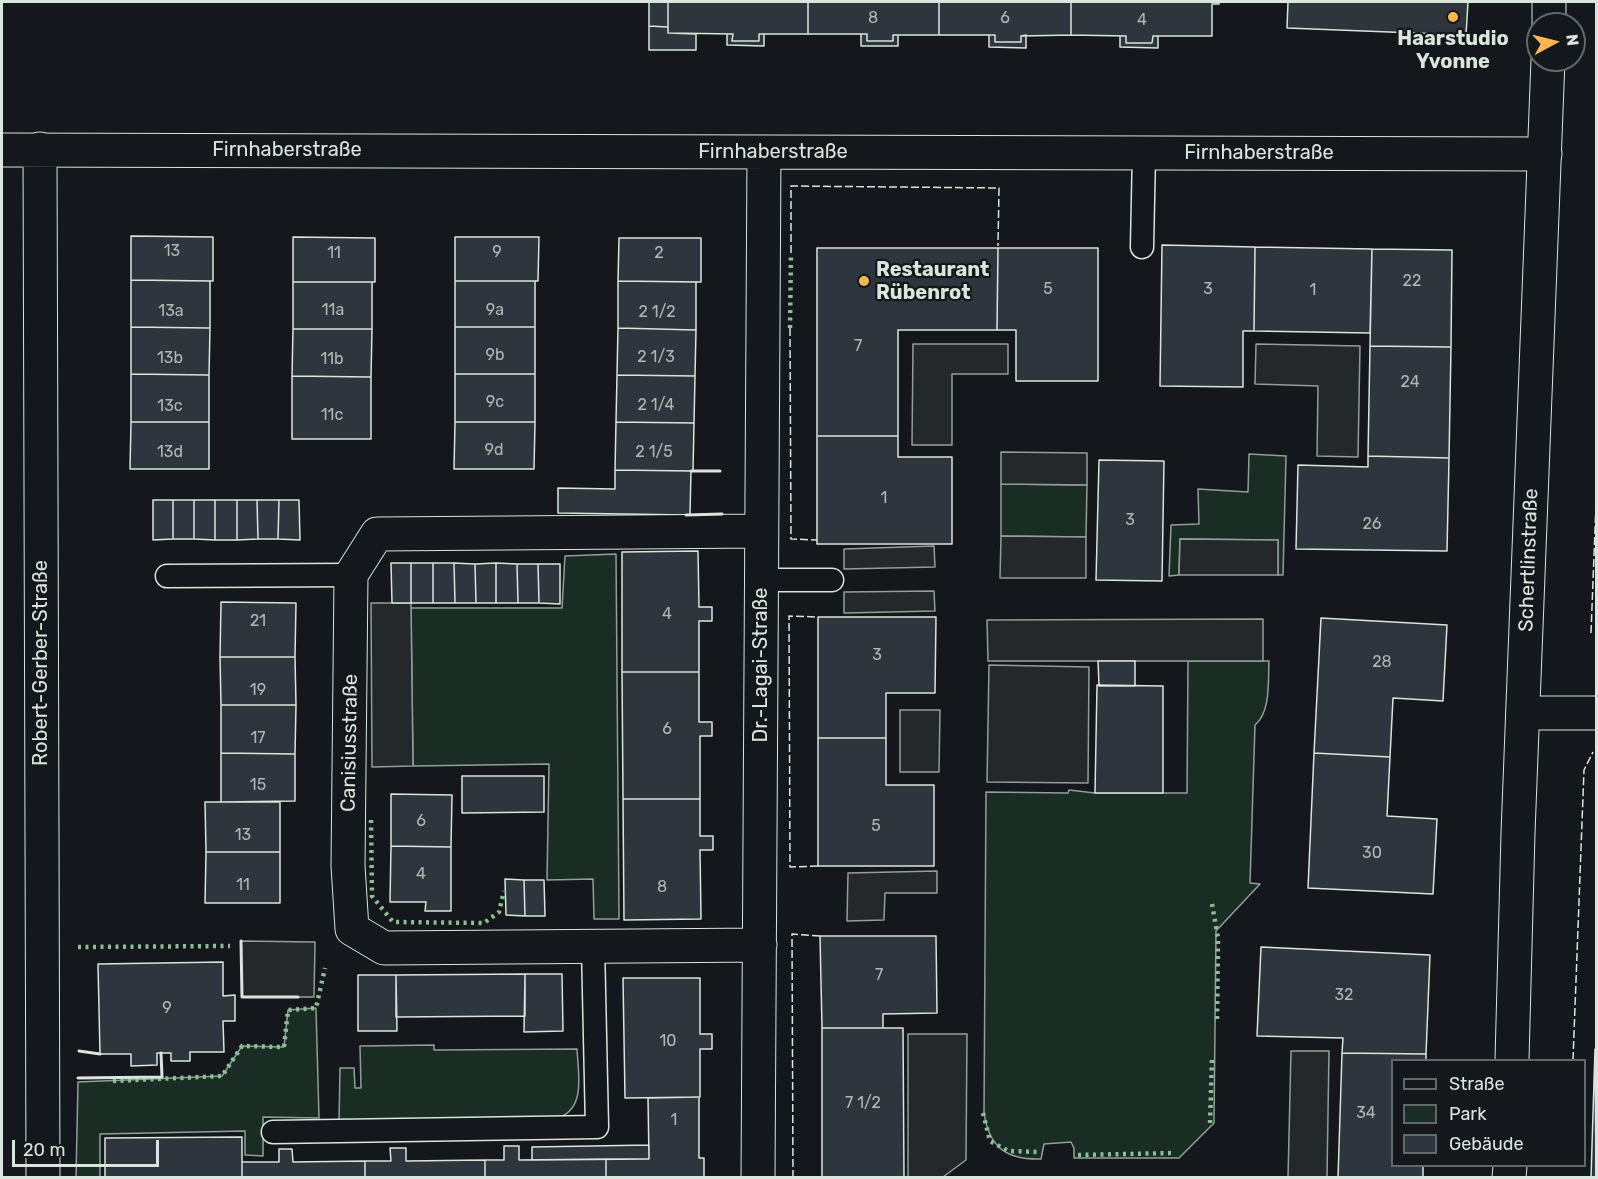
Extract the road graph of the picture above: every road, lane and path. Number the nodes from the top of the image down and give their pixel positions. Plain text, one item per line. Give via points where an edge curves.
1 (1548, 72) edge
2 (40, 149) junction
3 (2, 150) edge
4 (764, 152) junction
5 (1144, 153) junction
6 (1545, 154) junction
7 (1142, 247) dead end
8 (761, 531) junction
9 (167, 576) dead end
10 (351, 576) junction
11 (761, 579) junction
12 (832, 580) dead end
13 (1596, 712) edge
14 (1523, 713) junction
15 (760, 945) junction
16 (594, 946) junction
17 (1512, 1059) edge
18 (273, 1132) dead end
19 (43, 1178) edge
20 (758, 1178) edge

1 - 6 street, Schertlinstraße
2 - 3 street, Firnhaberstraße
2 - 4 street, Firnhaberstraße
2 - 19 street, Robert-Gerber-Straße
4 - 5 street, Firnhaberstraße
4 - 8 street, Dr.-Lagai-Straße
5 - 6 street, Firnhaberstraße
5 - 7 lane
6 - 14 street, Schertlinstraße
8 - 10 street via 377,534
8 - 11 street, Dr.-Lagai-Straße
9 - 10 lane
10 - 16 street, Canisiusstraße via 348,866 352,929 384,948
11 - 12 lane
11 - 15 street, Dr.-Lagai-Straße
13 - 14 street
14 - 17 street, Schertlinstraße
15 - 16 street, Canisiusstraße
15 - 20 street, Dr.-Lagai-Straße
16 - 18 lane via 597,1127

